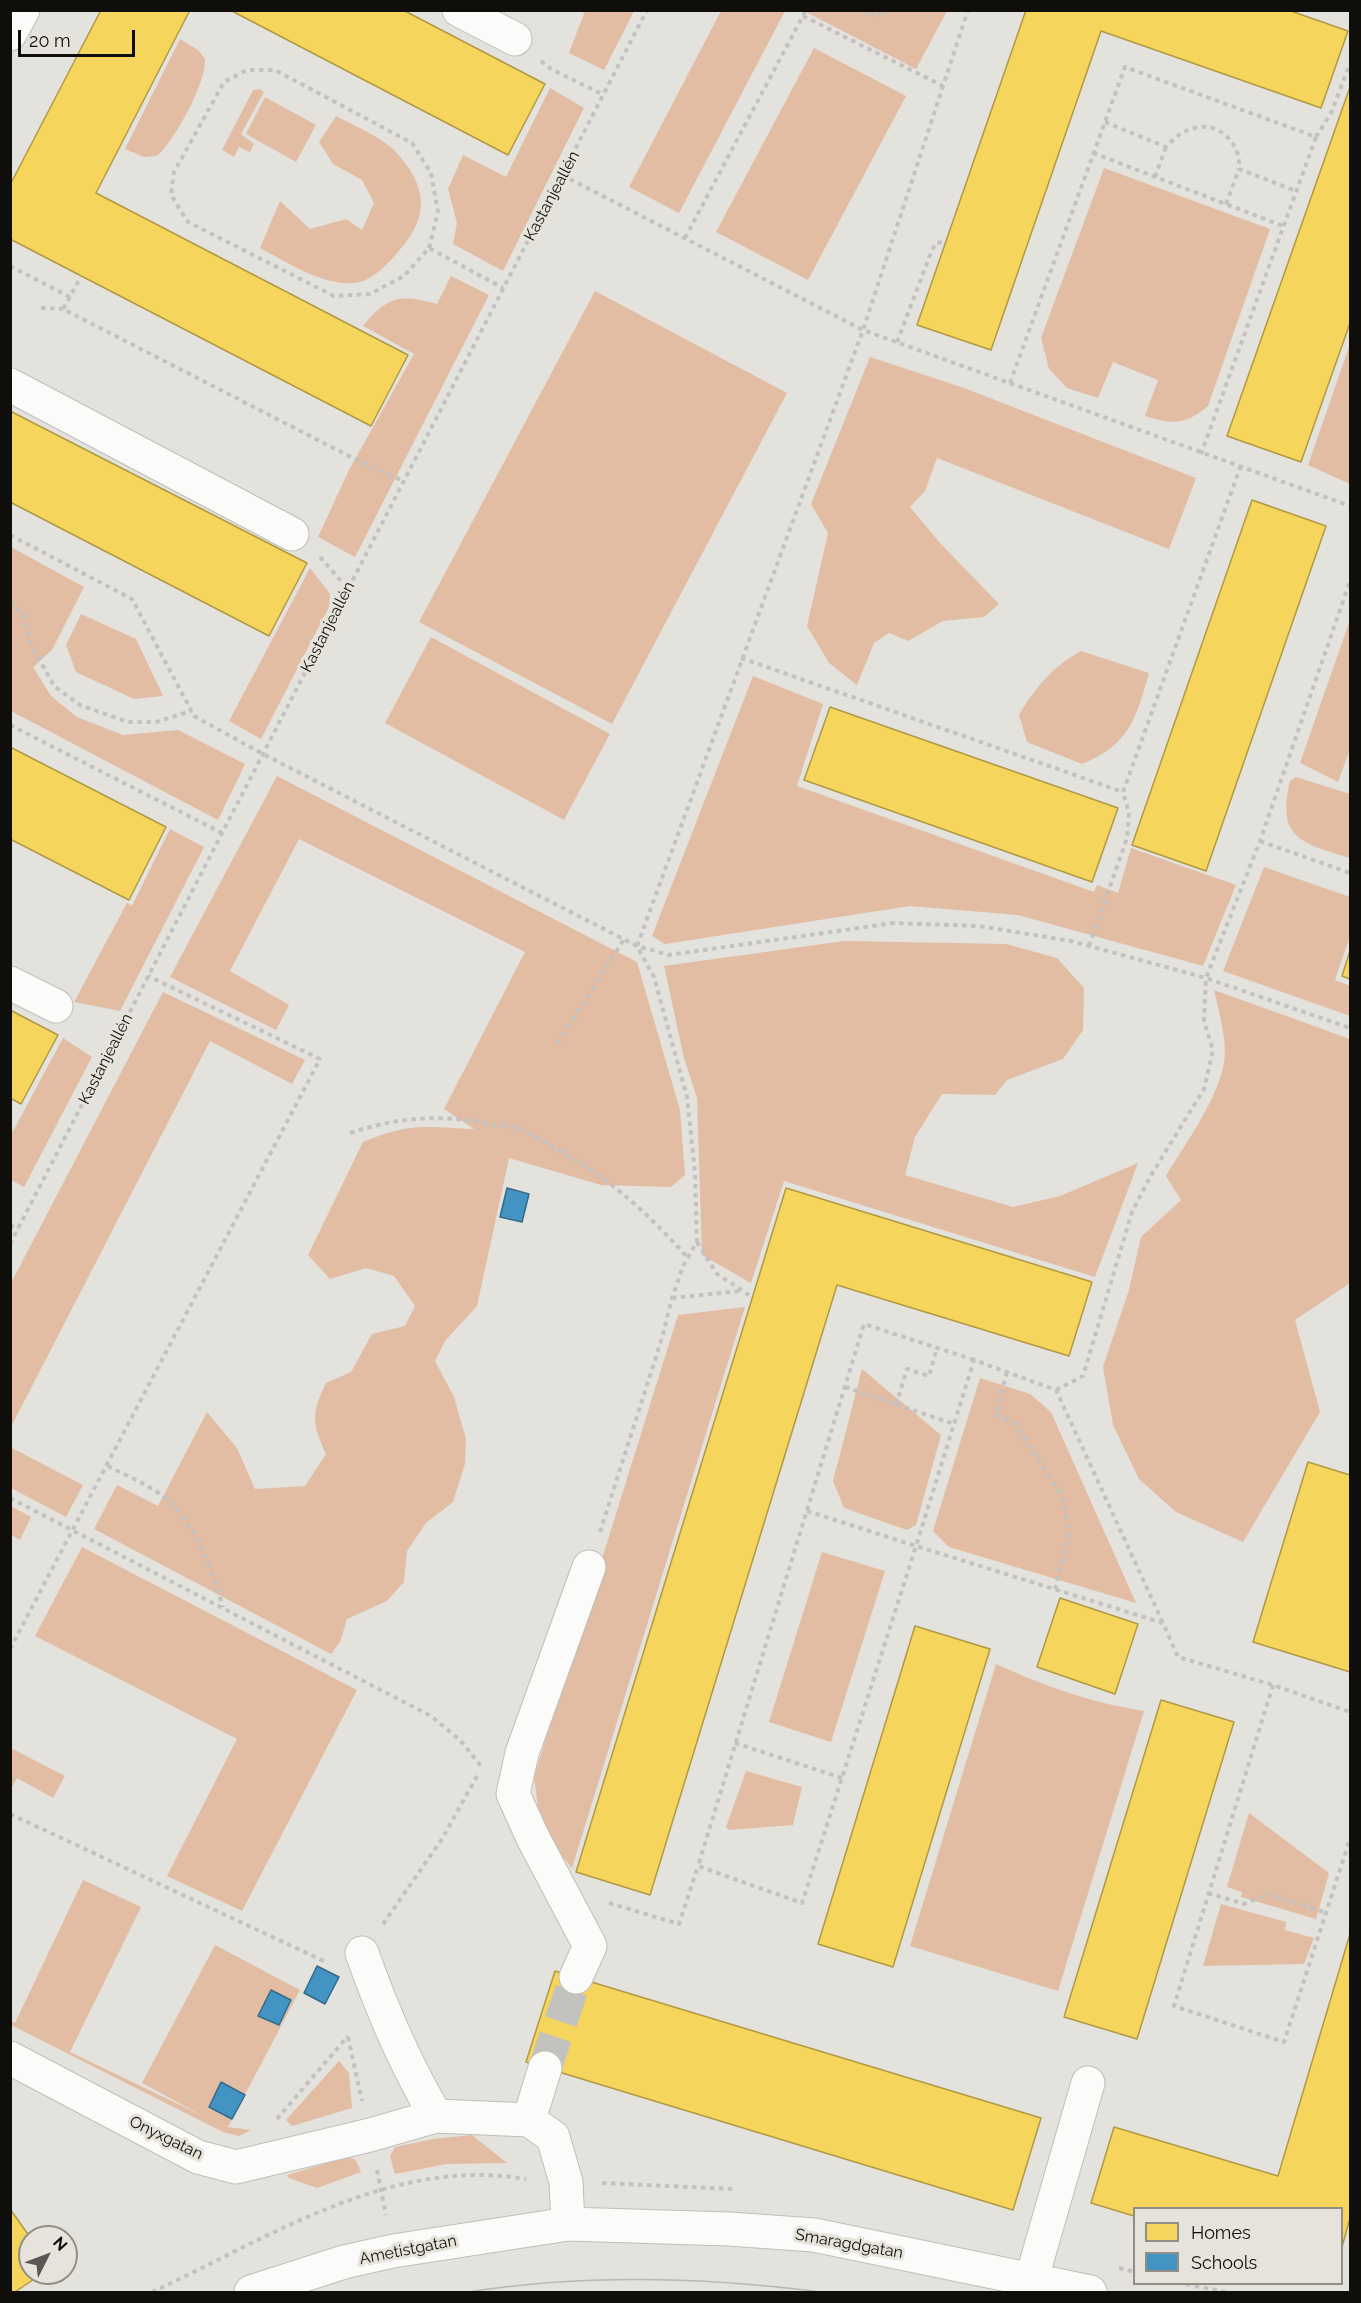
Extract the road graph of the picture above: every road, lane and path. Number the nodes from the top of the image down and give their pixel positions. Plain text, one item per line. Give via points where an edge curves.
1 (23, 10) edge
2 (459, 10) edge
3 (806, 10) edge
4 (861, 10) edge
5 (892, 10) edge
6 (968, 10) edge
7 (646, 11) edge
8 (803, 16) junction
9 (10, 34) edge
10 (515, 39) joint
11 (1350, 64) edge
12 (943, 86) junction
13 (603, 95) junction
14 (1105, 122) junction
15 (1316, 137) junction
16 (1166, 147) junction
17 (1093, 153) junction
18 (1239, 170) junction
19 (562, 176) junction
20 (1155, 177) junction
21 (1296, 191) junction
22 (1227, 204) junction
23 (1283, 226) junction
24 (685, 238) junction
25 (943, 242) dead end
26 (429, 248) junction
27 (10, 266) edge
28 (80, 278) dead end
29 (503, 288) junction
30 (70, 297) junction
31 (41, 308) dead end
32 (63, 309) junction
33 (863, 330) junction
34 (897, 342) junction
35 (1010, 383) junction
36 (10, 385) edge
37 (1201, 454) junction
38 (1240, 468) junction
39 (404, 481) junction
40 (1350, 506) edge
41 (292, 534) dead end
42 (10, 535) edge
43 (1350, 581) edge
44 (10, 602) edge
45 (741, 658) junction
46 (191, 711) junction
47 (10, 725) edge
48 (263, 754) junction
49 (1123, 792) junction
50 (222, 832) junction
51 (1260, 841) junction
52 (1350, 873) edge
53 (624, 939) junction
54 (637, 946) junction
55 (1089, 946) junction
56 (148, 976) junction
57 (1206, 978) junction
58 (10, 983) edge
59 (56, 1006) dead end
60 (1350, 1028) edge
61 (558, 1044) dead end
62 (350, 1133) dead end
63 (10, 1226) edge
64 (18, 1230) junction
65 (697, 1242) junction
66 (10, 1244) edge
67 (688, 1257) junction
68 (740, 1291) junction
69 (749, 1295) dead end
70 (672, 1298) junction
71 (937, 1348) junction
72 (974, 1360) junction
73 (1007, 1372) junction
74 (845, 1387) junction
75 (1056, 1390) junction
76 (896, 1405) junction
77 (954, 1424) junction
78 (108, 1466) junction
79 (10, 1498) edge
80 (807, 1511) junction
81 (74, 1531) junction
82 (916, 1546) junction
83 (589, 1567) joint
84 (1055, 1589) junction
85 (224, 1608) junction
86 (1164, 1623) junction
87 (10, 1649) edge
88 (1273, 1685) junction
89 (1350, 1712) edge
90 (735, 1743) junction
91 (482, 1767) junction
92 (842, 1778) junction
93 (513, 1794) junction
94 (10, 1814) edge
95 (1350, 1839) edge
96 (1349, 1845) edge
97 (698, 1866) junction
98 (558, 1887) junction
99 (1208, 1893) junction
100 (1327, 1913) junction
101 (362, 1953) junction
102 (576, 1977) tunnel mouth
103 (379, 2002) junction
104 (348, 2037) junction
105 (10, 2058) edge
106 (545, 2067) tunnel mouth
107 (1088, 2083) dead end
108 (436, 2116) junction
109 (529, 2120) junction
110 (273, 2124) dead end
111 (370, 2135) junction
112 (532, 2180) dead end
113 (384, 2206) dead end
114 (386, 2215) dead end
115 (568, 2224) junction
116 (1031, 2280) junction
117 (1195, 2285) edge
118 (152, 2292) edge
119 (250, 2292) edge
120 (1090, 2292) edge
121 (1225, 2292) edge

1 - 9 street
2 - 10 street
3 - 8 path
4 - 5 path via 875,15
6 - 12 path
7 - 13 path, Kastanjeallén
8 - 12 path
8 - 24 path
10 - 13 path via 551,69
11 - 15 path via 1331,113
12 - 33 path
13 - 19 path, Kastanjeallén
14 - 15 path via 1125,67
14 - 16 path
14 - 17 path
15 - 21 path
16 - 18 path via 1191,128 1215,129 1235,146 1240,157
16 - 20 path
17 - 20 path
17 - 35 path
18 - 21 path
18 - 22 path
19 - 24 path
19 - 29 path, Kastanjeallén
20 - 22 path
21 - 23 path
22 - 23 path
23 - 37 path
24 - 33 path
25 - 34 path via 936,243 932,250
26 - 26 path via 404,276 370,294 334,296 188,222 171,195 174,172 224,82 247,70 274,70 412,143 431,173 438,212
26 - 29 path
27 - 30 path
28 - 30 path
29 - 39 path, Kastanjeallén
30 - 32 path
31 - 32 path
32 - 39 path
33 - 34 path
33 - 45 path
34 - 35 path
35 - 37 path
36 - 41 street
37 - 38 path
38 - 40 path
38 - 49 path
39 - 48 path, Kastanjeallén
42 - 46 path via 132,599
43 - 51 path
44 - 46 path via 24,616 31,644 54,686 80,705 128,722 156,722
45 - 49 path
45 - 54 path
46 - 48 path
47 - 50 path
48 - 50 path, Kastanjeallén
48 - 53 path
49 - 55 path via 1129,813 1126,838
50 - 56 path, Kastanjeallén
51 - 52 path
51 - 57 path
53 - 54 path
53 - 61 path
54 - 55 path via 669,955 894,923 979,926
54 - 65 path via 654,976 687,1097
55 - 57 path
56 - 64 path, Kastanjeallén
56 - 78 path via 320,1059
57 - 60 path
57 - 75 path via 1204,1021 1213,1050 1204,1089 1132,1212 1083,1376
58 - 59 street
62 - 67 path via 387,1120 426,1117 520,1129 612,1183 650,1215
63 - 64 path
64 - 66 path, Kastanjeallén
65 - 67 path
65 - 68 path via 717,1274
67 - 70 path
68 - 69 path
68 - 70 path
70 - 83 path
71 - 72 path
71 - 74 path via 864,1324
71 - 76 path via 929,1376 907,1369
72 - 73 path
72 - 77 path
73 - 75 path
73 - 84 path via 995,1414 1015,1424 1065,1506 1068,1537
74 - 76 path
74 - 80 path
75 - 86 path
76 - 77 path
77 - 82 path
78 - 81 path
78 - 85 path via 160,1495 184,1519 207,1559
79 - 81 path
80 - 82 path
80 - 90 path
81 - 85 path
81 - 87 path
82 - 84 path
82 - 92 path
83 - 93 street via 522,1753
84 - 86 path
85 - 91 path via 431,1716 460,1740
86 - 88 path via 1178,1657
88 - 89 path
88 - 99 path
90 - 92 path
90 - 97 path
91 - 93 path
91 - 101 path via 442,1839
92 - 97 path via 802,1904
93 - 98 street
94 - 101 path via 339,1969
95 - 96 path
96 - 100 path
97 - 98 path via 679,1924
98 - 102 street via 590,1946
99 - 100 path via 1244,1904 1268,1894
99 - 100 path via 1174,2006 1284,2042
101 - 103 street
103 - 104 path
103 - 108 street via 412,2076
104 - 110 path
104 - 111 path
105 - 111 street, Onyxgatan via 198,2157 236,2167
106 - 109 street
107 - 116 street
108 - 109 street, Onyxgatan
108 - 111 street, Onyxgatan
109 - 115 street via 553,2136 566,2182
112 - 118 path via 497,2174 447,2176 381,2190 337,2203
113 - 114 path
115 - 116 street, Smaragdgatan via 814,2235
115 - 119 street, Ametistgatan via 393,2251
116 - 120 street, Smaragdgatan
117 - 121 path

